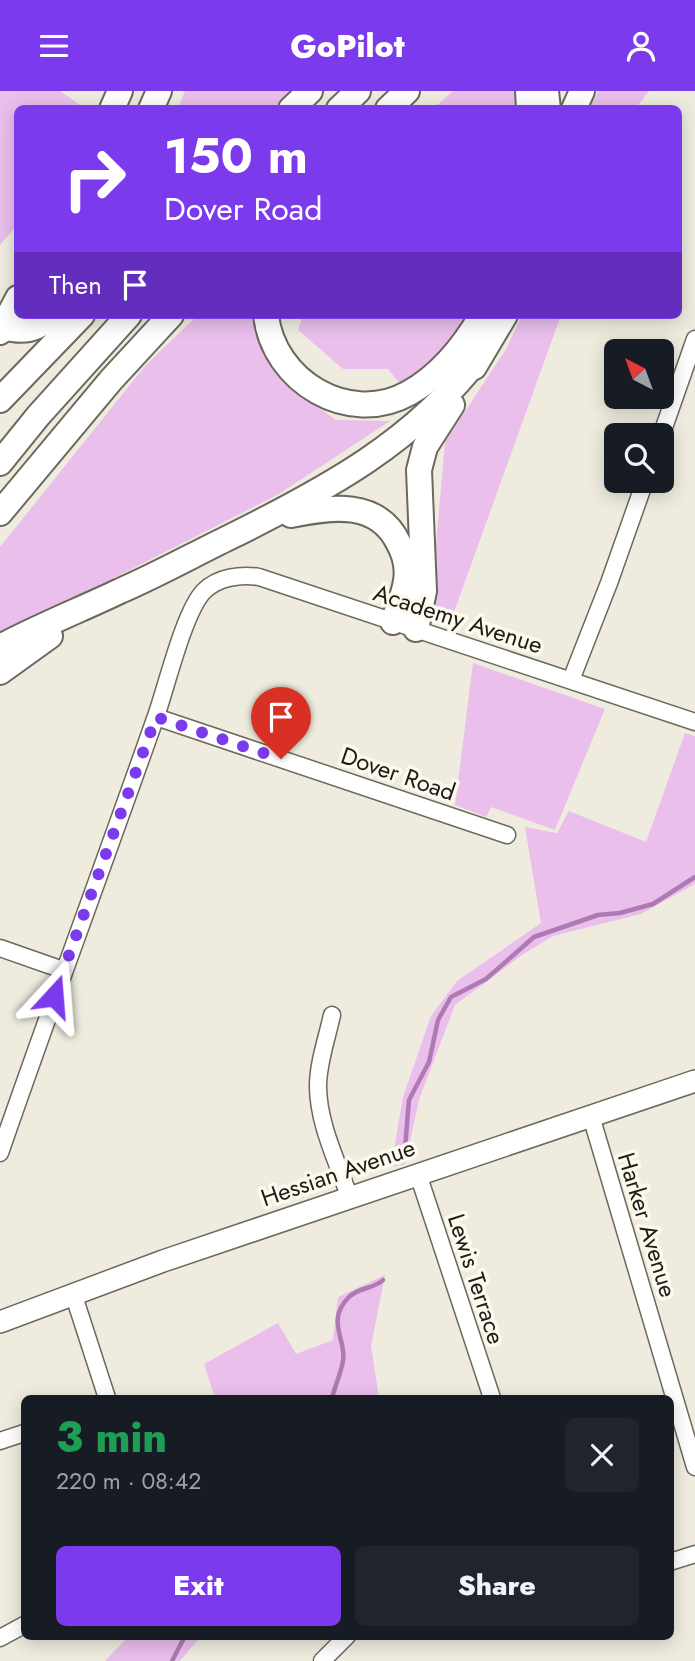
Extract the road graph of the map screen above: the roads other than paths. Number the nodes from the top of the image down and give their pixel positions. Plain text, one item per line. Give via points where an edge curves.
1 (310, 91) edge
2 (358, 91) edge
3 (407, 91) edge
4 (295, 105) edge
5 (343, 105) edge
6 (392, 105) edge
7 (14, 305) edge
8 (47, 319) edge
9 (78, 319) edge
10 (126, 319) edge
11 (167, 319) edge
12 (266, 319) edge
13 (479, 319) edge
14 (503, 319) edge
15 (1, 329) edge
16 (695, 339) edge
17 (481, 355) junction
18 (0, 400) edge
19 (666, 423) edge
20 (0, 463) edge
21 (641, 493) edge
22 (0, 513) edge
23 (259, 523) junction
24 (121, 591) junction
25 (405, 625) junction
26 (0, 647) edge
27 (0, 672) edge
28 (571, 680) junction
29 (156, 717) junction
30 (695, 722) edge
31 (507, 835) dead end
32 (0, 948) edge
33 (63, 970) junction
34 (332, 1016) dead end
35 (695, 1081) edge
36 (591, 1116) junction
37 (0, 1153) edge
38 (418, 1174) junction
39 (349, 1196) junction
40 (73, 1293) junction
41 (0, 1322) edge
42 (106, 1395) edge
43 (491, 1395) edge
44 (674, 1395) edge
45 (674, 1396) edge
46 (21, 1434) edge
47 (0, 1441) edge
48 (695, 1467) edge
49 (695, 1554) edge
50 (674, 1561) edge
51 (21, 1627) edge
52 (0, 1638) edge
53 (343, 1640) edge
54 (334, 1649) junction
55 (322, 1661) edge
56 (346, 1661) edge

1 - 4 highway
2 - 5 highway
3 - 6 highway
7 - 15 highway
8 - 15 highway via 34,329
9 - 18 highway
10 - 20 highway
11 - 22 highway
12 - 13 highway via 278,355 299,380 338,401 372,404 407,394 435,374
14 - 17 highway
16 - 19 street
17 - 23 highway via 444,399 383,450
17 - 25 highway via 421,459 424,590
21 - 28 street
23 - 24 highway
23 - 25 highway via 333,508 359,510 380,520 396,538 406,566
24 - 26 highway
24 - 27 highway
25 - 28 street, Academy Avenue
25 - 29 street, Academy Avenue via 259,577 238,576 219,582 206,589 192,609
28 - 30 street, Academy Avenue
29 - 31 street, Dover Road
29 - 33 street
32 - 33 street
33 - 37 street
34 - 39 street via 318,1082 319,1101
35 - 36 main road, Hessian Avenue
36 - 38 main road, Hessian Avenue
36 - 44 street, Harker Avenue
38 - 39 main road, Hessian Avenue
38 - 43 street, Lewis Terrace
39 - 40 main road, Hessian Avenue
40 - 41 main road, Hessian Avenue
40 - 42 street
45 - 48 street, Harker Avenue
46 - 47 street
49 - 50 street
51 - 52 street
53 - 54 street
54 - 55 street
54 - 56 street

